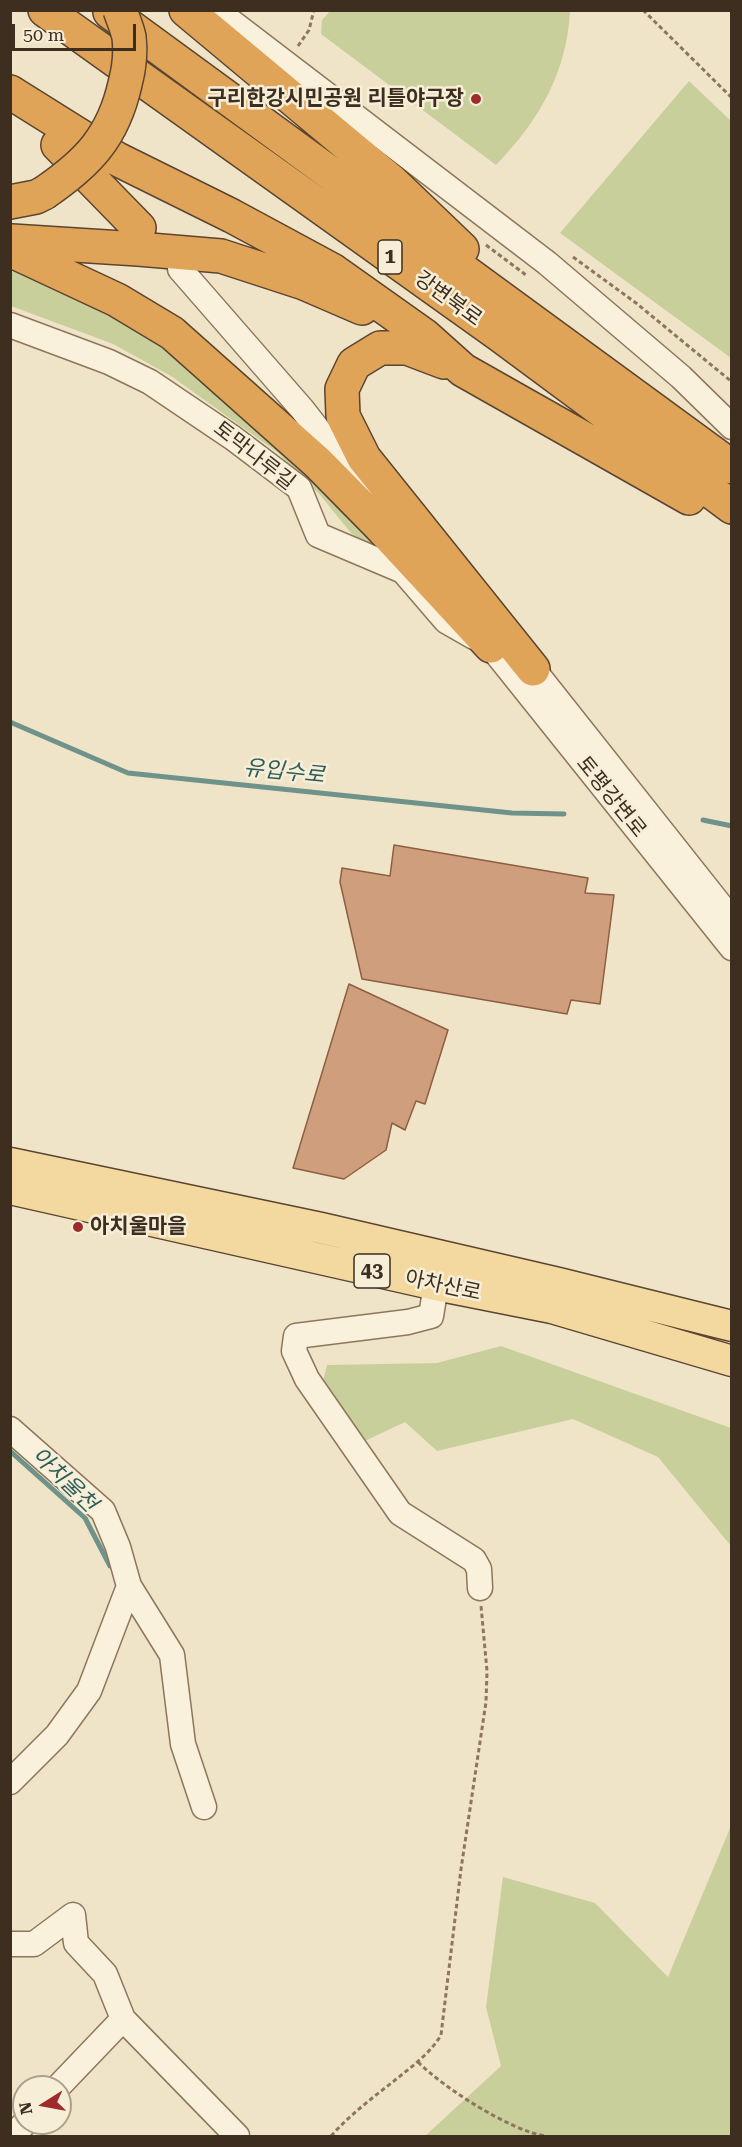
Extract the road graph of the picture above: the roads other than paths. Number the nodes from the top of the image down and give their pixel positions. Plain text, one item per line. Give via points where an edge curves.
1 (45, 10) edge
2 (108, 10) edge
3 (120, 10) edge
4 (186, 10) edge
5 (216, 10) edge
6 (10, 92) edge
7 (10, 97) edge
8 (10, 202) edge
9 (139, 228) dead end
10 (10, 241) edge
11 (10, 250) edge
12 (180, 269) dead end
13 (10, 325) edge
14 (425, 336) junction
15 (557, 340) junction
16 (463, 370) junction
17 (732, 427) edge
18 (732, 467) edge
19 (732, 507) edge
20 (732, 522) edge
21 (491, 646) junction
22 (533, 669) junction
23 (732, 920) edge
24 (732, 948) edge
25 (10, 1163) edge
26 (10, 1189) edge
27 (436, 1285) junction
28 (732, 1326) edge
29 (732, 1361) edge
30 (10, 1429) edge
31 (129, 1586) junction
32 (480, 1588) road end
33 (10, 1782) edge
34 (204, 1807) dead end
35 (10, 1944) edge
36 (123, 2019) junction
37 (69, 2075) edge
38 (237, 2136) edge

1 - 19 highway, 강변북로 / 1 via 490,328
2 - 15 highway, 강변북로 / 1
3 - 8 highway, bridge via 129,36 129,66 121,104 108,134 89,156 44,193
4 - 15 highway via 391,181
5 - 17 street via 546,263 681,377
6 - 14 highway via 117,159 332,270
7 - 9 highway
10 - 14 highway via 221,256 304,283
11 - 21 highway via 117,300 172,333 318,463
12 - 21 street, 토평강변로 via 302,409
13 - 21 street, 토막나루길 via 109,362 150,382 298,488 318,535 403,571 446,621
14 - 16 highway
15 - 18 highway, 강변북로 / 1
16 - 20 highway
16 - 22 highway via 407,348 380,348 354,364 342,388 343,416 364,458
21 - 22 street, 토막나루길
21 - 24 street, 토평강변로
22 - 23 street, 토평강변로
25 - 28 main road, 아차산로 / 43 via 321,1228
26 - 27 main road, 아차산로 / 43
27 - 29 main road, 아차산로 / 43 via 552,1308
27 - 32 street via 431,1316 296,1336 294,1351 307,1379 400,1513 474,1560 479,1569
30 - 31 street via 103,1511
31 - 33 street via 89,1691 57,1735
31 - 34 street via 172,1655 183,1744
35 - 36 street via 34,1944 74,1915 76,1943 105,1974
36 - 37 street
36 - 38 street

